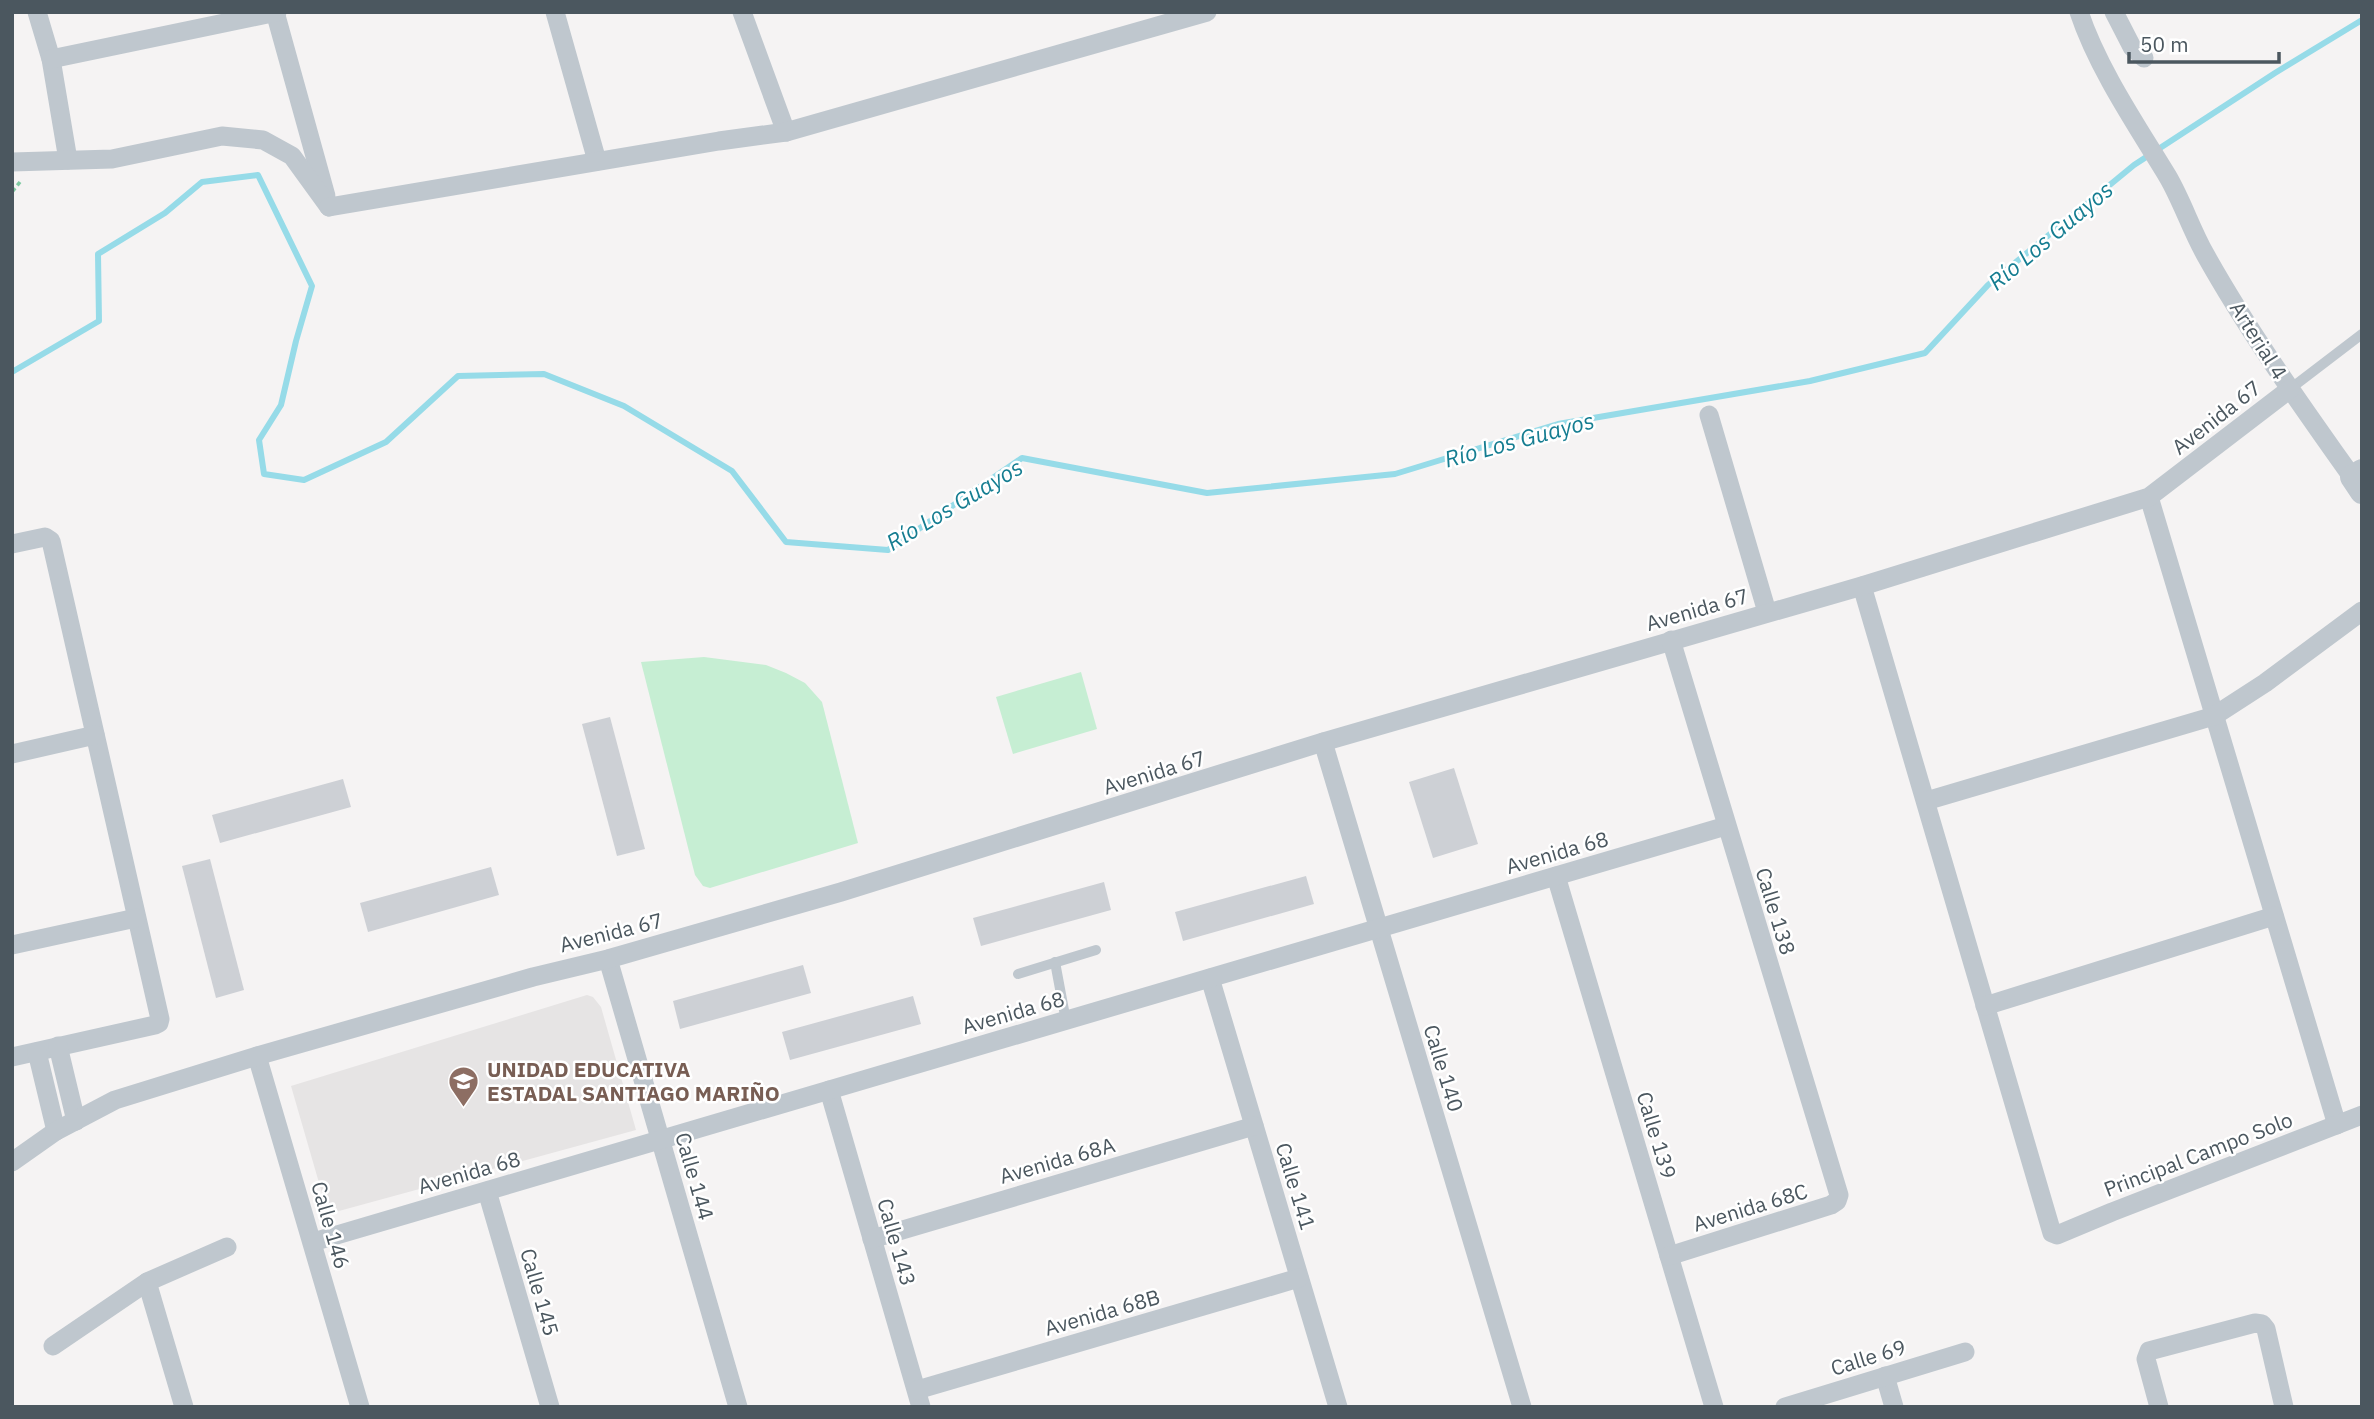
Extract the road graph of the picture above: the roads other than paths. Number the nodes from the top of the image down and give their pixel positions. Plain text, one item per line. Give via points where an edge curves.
1 (37, 12) edge
2 (276, 12) edge
3 (555, 12) edge
4 (742, 12) edge
5 (1207, 12) edge
6 (2079, 12) edge
7 (2114, 12) edge
8 (2144, 58) dead end
9 (51, 59) junction
10 (786, 132) junction
11 (68, 160) junction
12 (597, 161) junction
13 (12, 162) edge
14 (329, 207) junction
15 (2362, 334) edge
16 (2290, 389) junction
17 (1709, 415) dead end
18 (2358, 480) edge
19 (2149, 497) junction
20 (12, 544) edge
21 (1862, 586) junction
22 (2362, 611) edge
23 (1767, 612) junction
24 (1671, 640) junction
25 (2214, 716) junction
26 (94, 735) junction
27 (1323, 742) junction
28 (12, 754) edge
29 (1926, 801) junction
30 (1726, 826) junction
31 (1556, 876) junction
32 (2274, 916) junction
33 (136, 918) junction
34 (1378, 928) junction
35 (12, 945) edge
36 (1096, 950) dead end
37 (608, 959) junction
38 (1055, 962) junction
39 (1018, 974) dead end
40 (1210, 978) junction
41 (1985, 1006) junction
42 (1066, 1021) junction
43 (58, 1046) junction
44 (37, 1052) junction
45 (257, 1056) junction
46 (12, 1057) edge
47 (829, 1090) junction
48 (2362, 1115) edge
49 (76, 1121) junction
50 (2337, 1125) junction
51 (1254, 1126) junction
52 (56, 1131) junction
53 (660, 1140) junction
54 (12, 1163) edge
55 (487, 1191) junction
56 (1839, 1195) joint
57 (872, 1239) junction
58 (313, 1242) junction
59 (227, 1247) dead end
60 (1669, 1256) junction
61 (1299, 1278) junction
62 (147, 1282) junction
63 (53, 1346) dead end
64 (1965, 1352) dead end
65 (1885, 1376) junction
66 (919, 1399) edge
67 (184, 1407) edge
68 (360, 1407) edge
69 (550, 1407) edge
70 (738, 1407) edge
71 (1338, 1407) edge
72 (1522, 1407) edge
73 (1714, 1407) edge
74 (1784, 1407) edge
75 (1894, 1407) edge
76 (2159, 1407) edge
77 (2284, 1407) edge

1 - 9 street
2 - 9 street
2 - 14 street
3 - 12 street
4 - 10 street
5 - 10 street
6 - 16 street, Arterial 4 via 2205,253
7 - 8 street via 2132,47
9 - 11 street
10 - 12 street
11 - 13 street
11 - 14 street via 112,159 222,136 263,140 292,156
12 - 14 street
15 - 16 lane
16 - 18 street, Arterial 4
16 - 19 street, Avenida 67
17 - 23 street
19 - 21 street, Avenida 67
19 - 25 street
20 - 26 street via 45,537 51,541
21 - 23 street, Avenida 67
21 - 29 street
22 - 25 street
23 - 24 street, Avenida 67
24 - 27 street, Avenida 67
24 - 30 street, Calle 138
25 - 29 street
25 - 32 street
26 - 28 street
26 - 33 street
27 - 34 street, Calle 140
27 - 37 street, Avenida 67 via 841,892
29 - 41 street
30 - 31 street, Avenida 68
30 - 56 street, Calle 138
31 - 34 street, Avenida 68
31 - 60 street, Calle 139
32 - 41 street
32 - 50 street
33 - 35 street
33 - 43 street via 159,1023
34 - 40 street, Avenida 68
34 - 72 street, Calle 140
36 - 38 lane
37 - 45 street, Avenida 67
37 - 53 street, Calle 144
38 - 39 lane
38 - 42 lane
40 - 42 street, Avenida 68
40 - 51 street, Calle 141
41 - 50 street, Principal Campo Solo via 2052,1233 2057,1235
42 - 47 street, Avenida 68
43 - 44 street
43 - 49 street
44 - 46 street
44 - 52 street
45 - 49 street, Avenida 67 via 116,1100
45 - 58 street, Calle 146
47 - 53 street, Avenida 68
47 - 57 street, Calle 143
48 - 50 street, Principal Campo Solo
49 - 52 street, Avenida 67
51 - 57 street, Avenida 68A
51 - 61 street, Calle 141
52 - 54 street, Avenida 67
53 - 55 street, Avenida 68
53 - 70 street, Calle 144
55 - 58 street, Avenida 68
55 - 69 street, Calle 145
56 - 60 street, Avenida 68C via 1831,1205
57 - 66 street, Calle 143
58 - 68 street, Calle 146
59 - 62 street
60 - 73 street, Calle 139
61 - 66 street, Avenida 68B
61 - 71 street, Calle 141
62 - 63 street
62 - 67 street
64 - 65 street, Calle 69
65 - 74 street, Calle 69
65 - 75 street
76 - 77 street via 2146,1359 2149,1351 2262,1324

